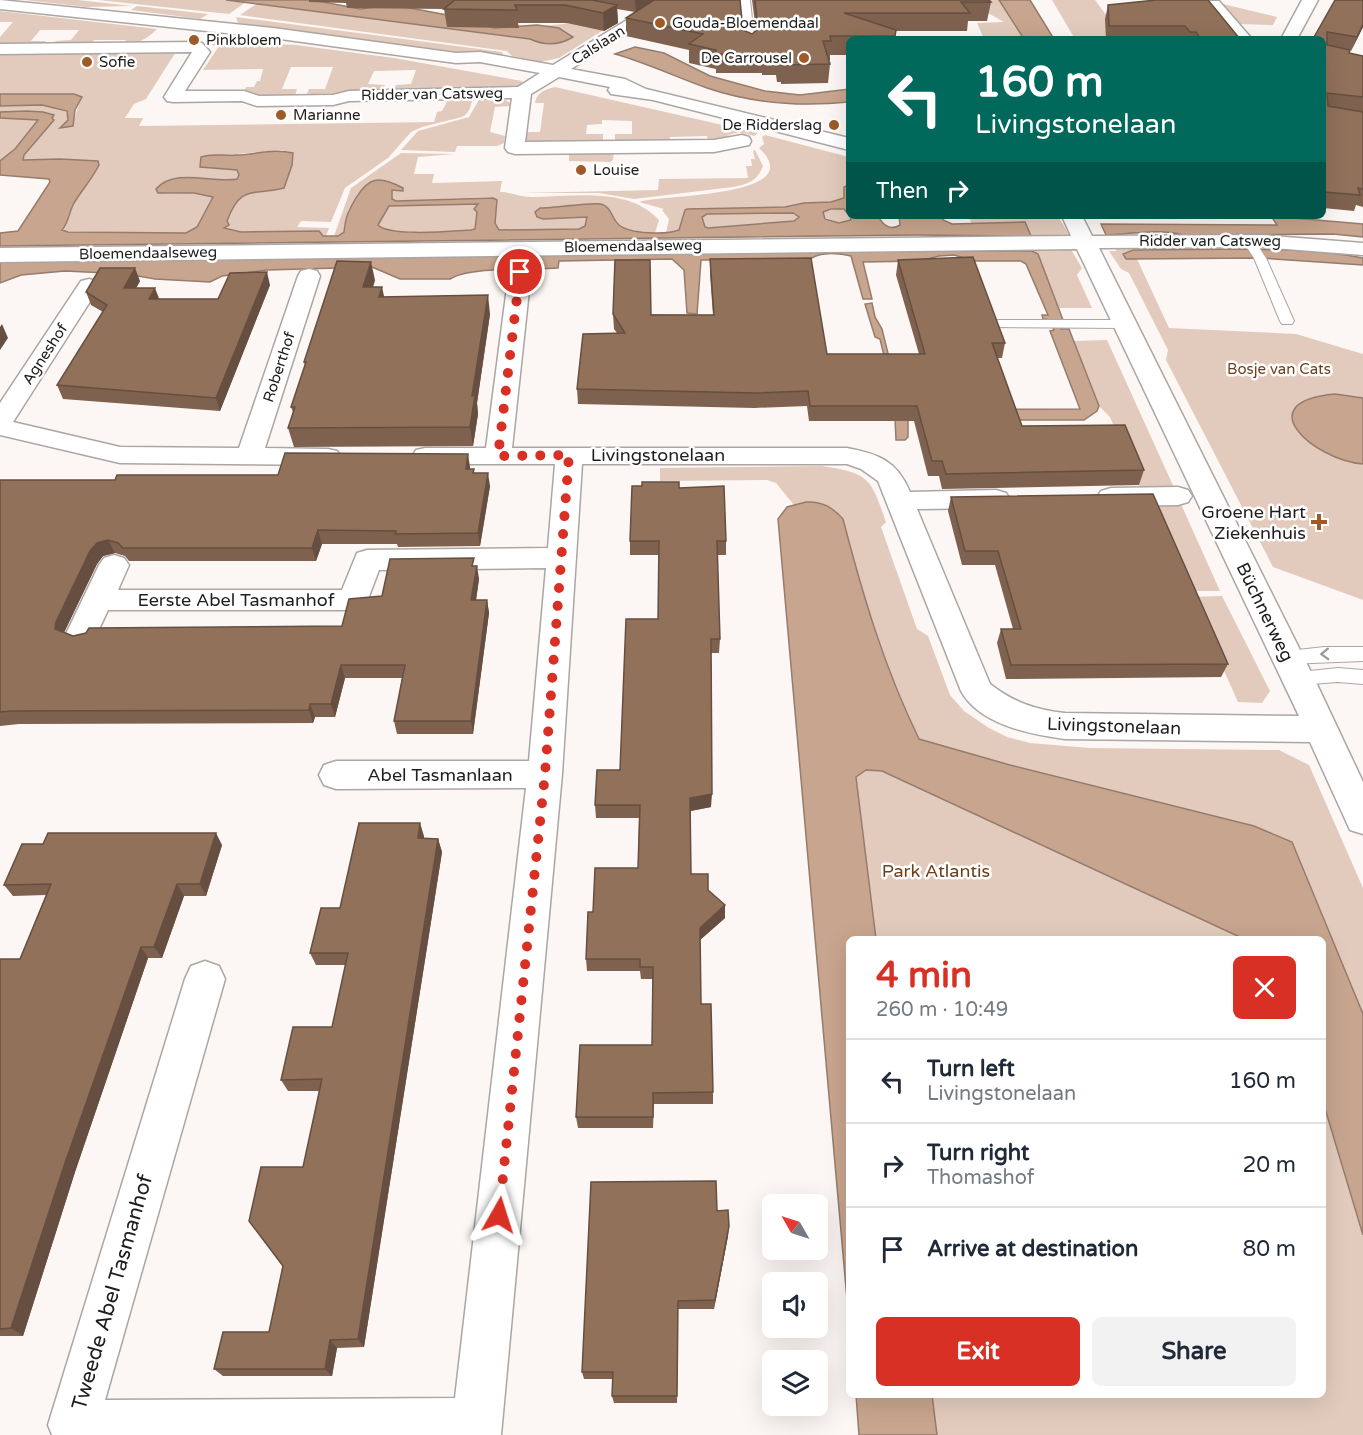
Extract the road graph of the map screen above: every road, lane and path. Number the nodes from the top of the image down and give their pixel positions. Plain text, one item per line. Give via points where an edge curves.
1 (671, 0) edge
2 (745, 0) edge
3 (0, 4) edge
4 (1213, 4) edge
5 (1305, 6) edge
6 (617, 16) dead end
7 (639, 20) junction
8 (178, 23) junction
9 (1241, 36) edge
10 (1290, 36) edge
11 (140, 47) junction
12 (750, 48) edge
13 (0, 49) edge
14 (551, 74) junction
15 (522, 92) junction
16 (741, 141) dead end
17 (846, 143) edge
18 (1074, 219) edge
19 (1087, 242) junction
20 (1255, 249) junction
21 (1363, 249) edge
22 (0, 255) edge
23 (520, 272) dead end
24 (309, 276) dead end
25 (90, 286) edge
26 (1287, 321) dead end
27 (998, 324) edge
28 (1126, 324) junction
29 (0, 422) edge
30 (0, 427) edge
31 (569, 455) junction
32 (356, 456) edge
33 (403, 456) edge
34 (498, 456) junction
35 (249, 457) junction
36 (1178, 496) dead end
37 (1086, 498) edge
38 (1017, 499) edge
39 (901, 501) junction
40 (560, 558) junction
41 (114, 565) dead end
42 (98, 600) junction
43 (81, 636) edge
44 (1363, 654) edge
45 (1292, 668) junction
46 (1363, 677) edge
47 (1321, 729) junction
48 (545, 774) junction
49 (336, 775) dead end
50 (1363, 820) edge
51 (205, 979) dead end
52 (477, 1429) edge

1 - 7 street, Calslaan
2 - 12 lane
3 - 8 street, Ridder van Catsweg
4 - 9 street
5 - 10 street
6 - 7 street
7 - 14 street, Calslaan
8 - 11 street
8 - 14 street, Ridder van Catsweg
11 - 13 street, Ridder van Catsweg
11 - 15 street, Ridder van Catsweg via 196,47 202,52 173,97 333,100 349,96
14 - 15 street, Ridder van Catsweg
14 - 17 street, Ridder van Catsweg
15 - 16 street, Ridder van Catsweg via 515,148 714,146
18 - 19 street
19 - 20 street, Ridder van Catsweg via 1160,233
19 - 22 street, Bloemendaalseweg
19 - 28 street, Büchnerweg
20 - 21 street, Ridder van Catsweg via 1321,243
20 - 26 lane
23 - 34 street
24 - 35 street, Roberthof
25 - 29 street, Agneshof
27 - 28 lane
28 - 45 street, Büchnerweg
30 - 35 street via 120,455
31 - 34 street, Livingstonelaan
31 - 39 street, Livingstonelaan via 847,456 879,467 890,477
31 - 40 street
32 - 35 street
33 - 34 street, Livingstonelaan
36 - 37 street
38 - 39 street
39 - 47 street, Livingstonelaan via 977,691 994,706 1035,723 1065,726
40 - 42 street, Eerste Abel Tasmanhof via 367,560 354,600
40 - 48 street
41 - 42 street
42 - 43 street
44 -> 45 lane via 1324,654
45 - 46 lane
45 - 47 street, Büchnerweg
47 - 50 street, Büchnerweg
48 - 49 street, Abel Tasmanlaan
48 - 52 street
51 - 52 street, Tweede Abel Tasmanhof via 73,1425

